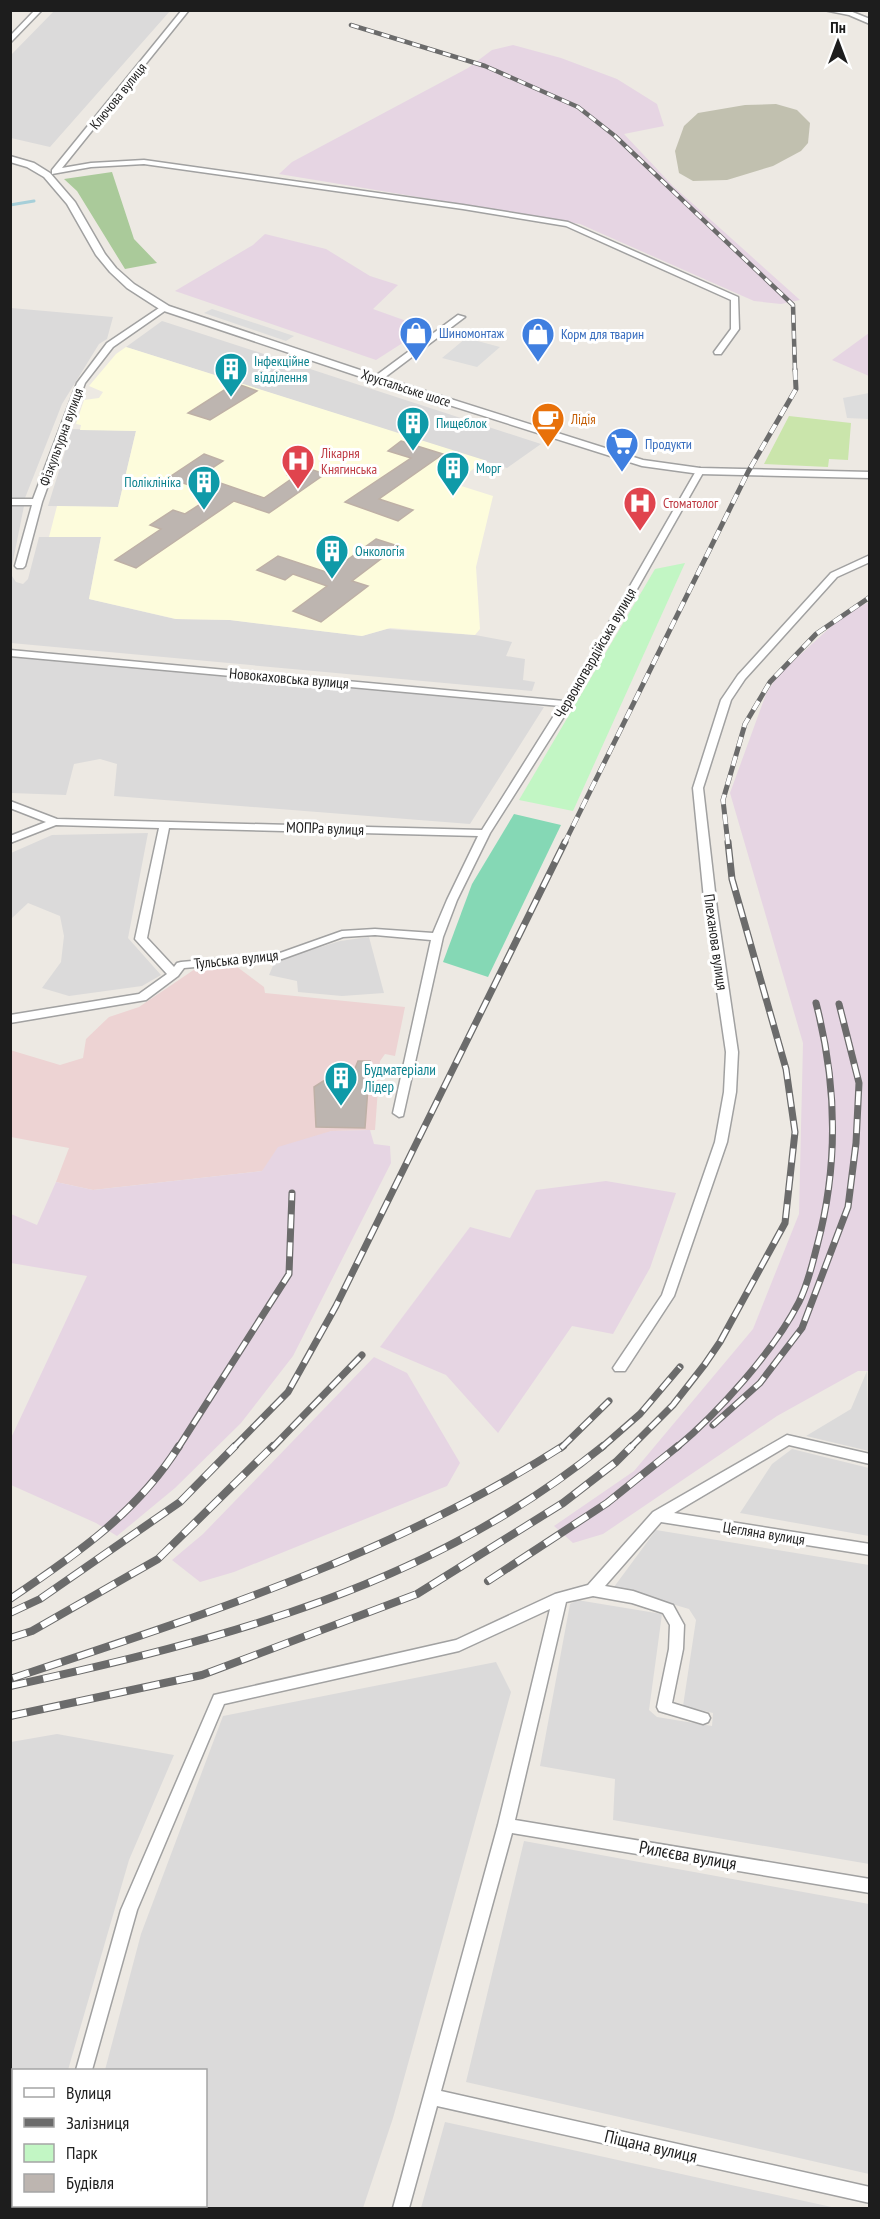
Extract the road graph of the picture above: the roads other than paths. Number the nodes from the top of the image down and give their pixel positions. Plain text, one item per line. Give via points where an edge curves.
1 (39, 10) edge
2 (186, 10) edge
3 (827, 10) edge
4 (870, 21) edge
5 (10, 31) edge
6 (20, 32) junction
7 (10, 41) edge
8 (10, 159) edge
9 (57, 171) junction
10 (46, 176) junction
11 (165, 308) junction
12 (461, 317) dead end
13 (718, 352) dead end
14 (377, 379) junction
15 (700, 471) junction
16 (870, 475) edge
17 (10, 501) edge
18 (37, 502) junction
19 (870, 558) edge
20 (20, 566) dead end
21 (10, 653) edge
22 (567, 704) junction
23 (10, 804) edge
24 (55, 822) junction
25 (165, 824) junction
26 (485, 833) junction
27 (10, 840) edge
28 (437, 937) junction
29 (174, 974) junction
30 (10, 1019) edge
31 (399, 1113) dead end
32 (620, 1368) dead end
33 (870, 1459) edge
34 (658, 1516) junction
35 (870, 1550) edge
36 (593, 1590) junction
37 (560, 1598) junction
38 (703, 1718) dead end
39 (506, 1825) junction
40 (870, 1886) edge
41 (84, 2069) edge
42 (434, 2097) junction
43 (870, 2195) edge
44 (401, 2208) edge

1 - 6 street
2 - 9 street, Ключова вулиця
3 - 4 street
5 - 6 street
6 - 7 street
8 - 10 street, Хрустальське шосе via 24,161
9 - 10 street, Ключова вулиця
9 - 13 street via 144,162 568,224 735,299 735,329
10 - 11 street, Хрустальське шосе via 57,183 112,270
11 - 14 street, Хрустальське шосе
11 - 18 street, Фізкультурна вулиця via 110,345 81,383
12 - 14 street
14 - 15 street, Хрустальське шосе via 642,463
15 - 16 street, Хрустальське шосе
15 - 22 street, Червоногвардійська вулиця
17 - 18 street
18 - 20 street, Фізкультурна вулиця
19 - 32 street, Плеханова вулиця via 834,575 741,677 726,700 698,788 732,1052 730,1092 721,1142 668,1296
21 - 22 street, Новокаховська вулиця
22 - 26 street, Червоногвардійська вулиця
23 - 24 street, МОПРа вулиця
24 - 25 street, МОПРа вулиця
24 - 27 street
25 - 26 street, МОПРа вулиця
25 - 29 street via 141,939
26 - 28 street, Червоногвардійська вулиця
28 - 29 street, Тульська вулиця via 375,932 342,934 282,956 181,965
28 - 31 street, Червоногвардійська вулиця
29 - 30 street, Тульська вулиця via 142,998
33 - 34 street via 787,1440
34 - 35 street, Цегляна вулиця
34 - 36 street
36 - 37 street
36 - 38 street via 668,1609 677,1625 664,1707
37 - 39 street
37 - 41 street via 459,1645 219,1699 129,1910
39 - 40 street, Рилєєва вулиця
39 - 42 street
42 - 43 street, Піщана вулиця
42 - 44 street

